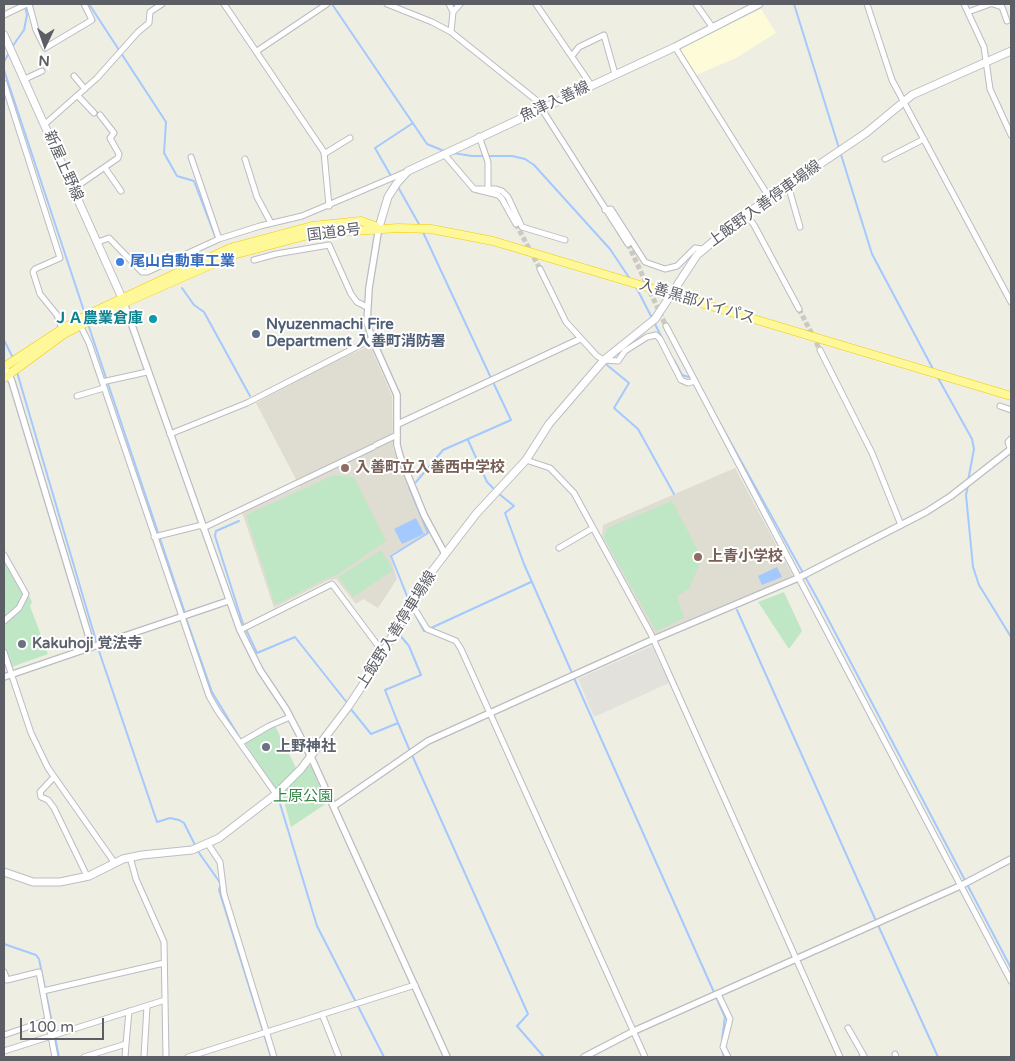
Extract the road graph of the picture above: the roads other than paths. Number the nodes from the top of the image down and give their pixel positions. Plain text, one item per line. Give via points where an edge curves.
1 (28, 4) edge
2 (84, 4) edge
3 (162, 4) edge
4 (224, 4) edge
5 (327, 4) edge
6 (387, 4) edge
7 (449, 4) edge
8 (460, 4) edge
9 (538, 4) edge
10 (696, 4) edge
11 (759, 4) edge
12 (867, 4) edge
13 (964, 4) edge
14 (992, 4) edge
15 (453, 12) junction
16 (968, 12) junction
17 (4, 15) edge
18 (1007, 21) dead end
19 (713, 28) junction
20 (451, 32) junction
21 (4, 35) edge
22 (675, 47) junction
23 (6, 48) edge
24 (257, 51) junction
25 (1011, 51) edge
26 (572, 56) junction
27 (986, 63) junction
28 (42, 71) dead end
29 (615, 74) junction
30 (74, 76) dead end
31 (25, 79) junction
32 (4, 84) edge
33 (591, 85) junction
34 (85, 89) junction
35 (78, 96) junction
36 (904, 101) junction
37 (543, 108) junction
38 (94, 113) dead end
39 (100, 115) dead end
40 (45, 124) junction
41 (1011, 135) edge
42 (479, 136) junction
43 (350, 138) dead end
44 (924, 139) junction
45 (324, 154) junction
46 (444, 154) junction
47 (191, 157) dead end
48 (885, 158) dead end
49 (245, 159) dead end
50 (105, 168) junction
51 (408, 171) junction
52 (788, 185) junction
53 (73, 189) junction
54 (474, 189) junction
55 (488, 189) junction
56 (121, 191) dead end
57 (769, 197) junction
58 (329, 206) junction
59 (605, 210) junction
60 (746, 214) junction
61 (270, 223) junction
62 (516, 224) tunnel mouth
63 (379, 227) junction
64 (800, 227) dead end
65 (219, 239) junction
66 (565, 240) dead end
67 (98, 242) junction
68 (628, 244) tunnel mouth
69 (702, 249) junction
70 (254, 260) dead end
71 (540, 269) tunnel mouth
72 (670, 294) junction
73 (123, 300) junction
74 (1011, 302) edge
75 (367, 307) junction
76 (798, 309) tunnel mouth
77 (79, 323) junction
78 (666, 326) tunnel mouth
79 (62, 329) junction
80 (580, 339) junction
81 (372, 340) junction
82 (820, 350) tunnel mouth
83 (604, 360) junction
84 (5, 371) edge
85 (147, 372) junction
86 (695, 381) junction
87 (103, 385) junction
88 (77, 396) dead end
89 (1011, 396) edge
90 (1000, 406) dead end
91 (1011, 410) edge
92 (398, 424) junction
93 (170, 434) junction
94 (397, 435) junction
95 (1011, 439) edge
96 (1011, 451) edge
97 (526, 460) junction
98 (901, 525) junction
99 (203, 527) junction
100 (593, 528) junction
101 (154, 537) junction
102 (559, 548) dead end
103 (446, 554) junction
104 (4, 555) edge
105 (798, 578) junction
106 (228, 601) junction
107 (412, 603) junction
108 (181, 617) junction
109 (4, 621) edge
110 (240, 630) junction
111 (654, 639) junction
112 (92, 647) junction
113 (4, 652) edge
114 (382, 652) junction
115 (11, 675) junction
116 (4, 677) edge
117 (490, 714) junction
118 (290, 717) junction
119 (240, 742) junction
120 (311, 757) junction
121 (54, 777) junction
122 (276, 794) junction
123 (334, 806) junction
124 (208, 844) junction
125 (130, 857) junction
126 (1011, 858) edge
127 (114, 862) junction
128 (4, 872) edge
129 (87, 876) junction
130 (960, 886) junction
131 (796, 959) junction
132 (164, 963) junction
133 (4, 972) edge
134 (1011, 981) edge
135 (415, 986) junction
136 (43, 991) junction
137 (718, 994) junction
138 (165, 1000) junction
139 (147, 1006) junction
140 (129, 1011) junction
141 (322, 1014) junction
142 (48, 1020) junction
143 (848, 1028) dead end
144 (634, 1031) junction
145 (266, 1032) junction
146 (4, 1035) edge
147 (51, 1036) junction
148 (126, 1044) junction
149 (4, 1051) edge
150 (55, 1057) edge
151 (84, 1057) edge
152 (125, 1057) edge
153 (144, 1057) edge
154 (166, 1057) edge
155 (188, 1057) edge
156 (274, 1057) edge
157 (339, 1057) edge
158 (447, 1057) edge
159 (584, 1057) edge
160 (645, 1057) edge
161 (728, 1057) edge
162 (840, 1057) edge
163 (862, 1057) edge

1 - 2 street via 45,48 92,20
1 - 17 street
3 - 34 street via 150,12 149,23
4 - 24 street
5 - 24 street
6 - 20 street
7 - 15 street
8 - 15 street
9 - 26 street
10 - 19 street
11 - 19 main road, 魚津入善線
12 - 36 street via 892,80
13 - 16 street
14 - 16 street
14 - 18 street via 1002,7
15 - 20 street
16 - 27 street via 984,47
19 - 22 main road, 魚津入善線
20 - 37 street
21 - 23 main road, 新屋上野線
22 - 29 main road, 魚津入善線
22 - 57 street
23 - 31 main road, 新屋上野線
24 - 45 street
25 - 27 main road, 上飯野入善停車場線
26 - 29 street via 580,47 604,35
26 - 33 street
27 - 36 main road, 上飯野入善停車場線
27 - 41 street via 990,88
28 - 31 street
29 - 33 main road, 魚津入善線
30 - 34 street
31 - 40 main road, 新屋上野線
32 - 79 street via 60,258 33,272 40,294 57,315
33 - 37 main road, 魚津入善線
34 - 35 street
35 - 38 street
35 - 40 street
36 - 44 street
36 - 52 main road, 上飯野入善停車場線 via 866,132
37 - 42 main road, 魚津入善線
37 - 59 street
39 - 50 street via 114,133 110,138 119,154
40 - 53 main road, 新屋上野線
42 - 46 main road, 魚津入善線
42 - 55 street via 488,162
43 - 45 street
44 - 48 street
44 - 74 street
45 - 58 street
46 - 51 main road, 魚津入善線
46 - 54 street
47 - 65 street
49 - 61 street via 257,197
50 - 53 street
50 - 56 street
51 - 58 street
51 - 63 main road, 魚津入善線 via 388,197
52 - 57 main road, 上飯野入善停車場線
52 - 64 street
53 - 67 main road, 新屋上野線
54 - 55 street
54 - 62 street via 498,195
55 - 66 street via 502,191 508,197 522,226
57 - 60 main road, 上飯野入善停車場線
58 - 61 street
59 - 68 street
59 - 69 street via 611,209 645,262 665,269 678,266 695,248
60 - 69 main road, 上飯野入善停車場線
60 - 76 street
61 - 65 street
63 - 72 highway, 入善黒部バイパス via 431,229 493,241
63 - 73 highway, 国道8号 via 361,221 338,222 270,236 230,248
63 - 75 street
65 - 67 street via 147,272 142,272 109,238
67 - 73 main road, 新屋上野線
69 - 72 main road, 上飯野入善停車場線
70 - 75 street via 329,245 351,294
71 - 80 street via 566,322
72 - 83 main road, 上飯野入善停車場線 via 655,319
72 - 89 highway, 入善黒部バイパス
73 - 77 highway, 国道8号
73 - 85 street
75 - 81 street
77 - 79 highway, 国道8号
77 - 84 highway, 国道8号
77 - 87 street
78 - 86 street
79 - 84 highway, 国道8号
80 - 83 street
80 - 92 street
81 - 92 street via 397,395
81 - 93 street via 247,403
82 - 98 street via 872,453
83 - 86 street via 618,361 625,351 656,335 681,380
83 - 97 main road, 上飯野入善停車場線 via 549,424
84 - 112 street
85 - 87 street
85 - 93 street
86 - 105 street
87 - 88 street
87 - 101 street
90 - 91 street
92 - 94 street
93 - 99 street
94 - 99 street
94 - 103 street via 400,456 418,500
95 - 96 street via 1008,442
96 - 98 street via 951,496
97 - 100 street via 550,468 557,474 574,493
97 - 103 main road, 上飯野入善停車場線 via 476,514
98 - 105 street
99 - 101 street
99 - 106 street
100 - 102 street
100 - 111 street
101 - 108 street
103 - 107 main road, 上飯野入善停車場線
104 - 109 street via 26,594 19,608
105 - 111 street
105 - 130 street
106 - 108 street
106 - 110 street
107 - 114 main road, 上飯野入善停車場線
107 - 117 street via 427,629 456,641 461,648
108 - 112 street
108 - 119 street via 209,696
110 - 114 street via 332,584
110 - 118 street via 260,670
111 - 117 street
111 - 131 street
112 - 115 street
113 - 115 street
114 - 120 main road, 上飯野入善停車場線 via 358,693
115 - 116 street
115 - 121 street via 31,733
117 - 123 street via 421,746
117 - 144 street
118 - 119 street
118 - 120 street
119 - 122 street
120 - 122 main road, 上飯野入善停車場線
120 - 123 street
121 - 127 street
121 - 129 street via 40,792 41,797 54,808
122 - 124 main road, 上飯野入善停車場線
123 - 135 street
124 - 125 main road, 上飯野入善停車場線 via 192,850
124 - 145 street via 220,862 224,894
125 - 127 main road, 上飯野入善停車場線
125 - 132 street via 136,879 164,942
126 - 130 street
127 - 129 main road, 上飯野入善停車場線
128 - 129 main road, 上飯野入善停車場線 via 23,880 45,883
130 - 131 street
130 - 134 street
131 - 137 street
131 - 162 street
132 - 136 street
132 - 138 street
133 - 136 street via 7,980 39,972
135 - 141 street
135 - 158 street
136 - 142 street
137 - 144 street
137 - 161 street via 730,1019 723,1047
138 - 139 street
138 - 154 street
139 - 140 street
139 - 153 street
140 - 147 street
140 - 148 street
141 - 145 street
141 - 157 street
142 - 146 street
142 - 147 street
143 - 163 street
144 - 159 street
144 - 160 street
145 - 155 street
145 - 156 street
147 - 149 street
147 - 150 street
148 - 151 street
148 - 152 street

